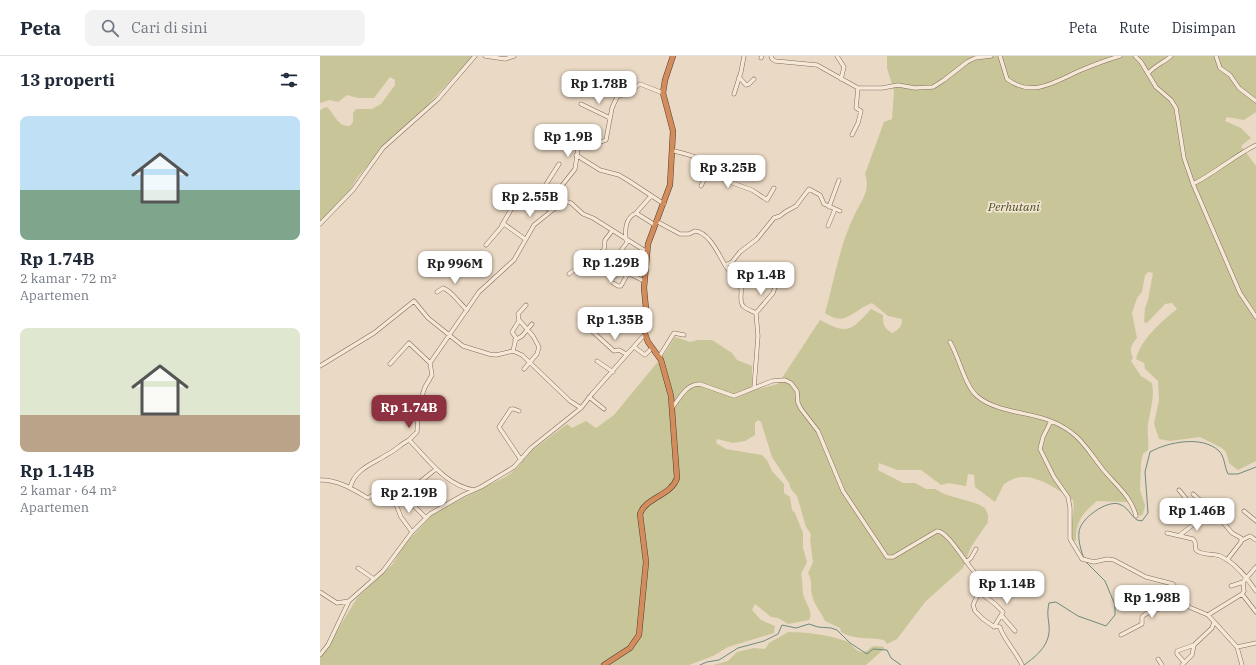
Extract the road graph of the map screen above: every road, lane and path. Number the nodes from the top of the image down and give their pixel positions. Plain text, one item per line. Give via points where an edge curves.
1 (475, 56) edge
2 (485, 56) edge
3 (514, 56) edge
4 (673, 56) edge
5 (744, 56) edge
6 (771, 56) edge
7 (837, 56) edge
8 (991, 56) edge
9 (1000, 56) edge
10 (1120, 56) edge
11 (1135, 56) edge
12 (1172, 56) edge
13 (1216, 56) edge
14 (1148, 74) junction
15 (740, 77) junction
16 (841, 78) junction
17 (754, 80) dead end
18 (858, 88) junction
19 (664, 93) junction
20 (734, 94) dead end
21 (1256, 101) edge
22 (582, 104) dead end
23 (610, 118) junction
24 (852, 135) dead end
25 (1256, 145) edge
26 (674, 151) junction
27 (576, 154) junction
28 (559, 164) dead end
29 (711, 166) junction
30 (839, 180) dead end
31 (1193, 184) junction
32 (701, 186) dead end
33 (774, 188) dead end
34 (651, 196) junction
35 (509, 201) dead end
36 (564, 201) junction
37 (664, 204) junction
38 (829, 206) junction
39 (835, 209) junction
40 (551, 211) junction
41 (840, 211) dead end
42 (636, 213) junction
43 (656, 223) junction
44 (320, 224) edge
45 (502, 225) junction
46 (828, 226) dead end
47 (612, 231) junction
48 (525, 240) junction
49 (627, 240) junction
50 (486, 245) dead end
51 (647, 252) junction
52 (594, 256) junction
53 (725, 265) junction
54 (609, 266) junction
55 (628, 273) junction
56 (569, 274) dead end
57 (644, 281) junction
58 (613, 283) dead end
59 (741, 290) junction
60 (437, 292) dead end
61 (526, 305) dead end
62 (467, 310) junction
63 (630, 313) dead end
64 (756, 314) junction
65 (1256, 317) edge
66 (646, 319) junction
67 (519, 320) junction
68 (532, 324) dead end
69 (528, 329) junction
70 (593, 332) dead end
71 (645, 334) junction
72 (684, 335) dead end
73 (449, 336) junction
74 (515, 340) junction
75 (950, 342) dead end
76 (634, 347) junction
77 (652, 348) junction
78 (513, 351) junction
79 (630, 352) junction
80 (659, 357) junction
81 (530, 361) junction
82 (597, 361) dead end
83 (430, 362) junction
84 (390, 364) dead end
85 (320, 366) edge
86 (524, 369) dead end
87 (613, 372) junction
88 (754, 388) junction
89 (589, 397) junction
90 (581, 408) junction
91 (672, 408) junction
92 (604, 409) dead end
93 (519, 412) dead end
94 (1051, 421) junction
95 (409, 440) junction
96 (521, 460) junction
97 (436, 469) junction
98 (320, 480) edge
99 (350, 488) junction
100 (474, 490) junction
101 (1179, 490) dead end
102 (1194, 494) dead end
103 (401, 499) junction
104 (396, 502) junction
105 (1244, 510) dead end
106 (1136, 516) dead end
107 (1203, 517) junction
108 (1218, 517) junction
109 (426, 518) junction
110 (1256, 521) edge
111 (412, 532) junction
112 (1167, 533) dead end
113 (1180, 535) junction
114 (1242, 540) junction
115 (1256, 540) edge
116 (976, 549) dead end
117 (1227, 560) junction
118 (966, 562) junction
119 (1256, 567) edge
120 (358, 568) dead end
121 (1246, 577) junction
122 (374, 579) junction
123 (1243, 582) junction
124 (1231, 586) dead end
125 (1256, 591) edge
126 (320, 592) edge
127 (979, 592) junction
128 (1242, 594) junction
129 (349, 601) junction
130 (1184, 601) junction
131 (1256, 612) edge
132 (1208, 615) junction
133 (1002, 616) junction
134 (1214, 622) junction
135 (994, 626) junction
136 (1015, 630) dead end
137 (1121, 635) dead end
138 (1256, 643) edge
139 (1194, 645) junction
140 (1237, 647) junction
141 (320, 655) edge
142 (1158, 659) dead end
143 (1183, 664) edge
144 (604, 665) edge
145 (1022, 665) edge
146 (1162, 665) edge
147 (1242, 665) edge

1 - 44 street via 438,99 384,148 353,190
2 - 3 street via 505,59
4 - 19 highway via 665,80
5 - 15 street
6 - 16 street via 775,61 817,65
7 - 16 street via 845,71
8 - 18 street via 967,62 931,87 913,88 898,85
9 - 10 street via 1007,79 1022,87 1032,88 1050,86 1092,65
11 - 14 street
12 - 14 street
13 - 21 street via 1220,68
14 - 31 street via 1156,87 1176,108 1184,158
15 - 17 street via 746,85
15 - 20 street
16 - 18 street
18 - 24 street via 856,108 861,112
19 - 23 street via 640,84 617,97
19 - 26 highway via 674,131
22 - 23 street
23 - 27 street via 606,140 589,140 580,146
25 - 31 street
26 - 29 street via 695,156
26 - 37 highway via 670,185
27 - 34 street via 600,170 629,181
27 - 36 street via 575,169 560,188
28 - 40 street via 548,175 545,186 543,201 545,207
29 - 32 street
29 - 33 street via 724,180 752,190 767,200
30 - 38 street
31 - 65 street via 1240,293
34 - 37 street
34 - 42 street
35 - 45 street via 513,206
36 - 40 street
36 - 47 street via 571,202 583,214
37 - 43 highway
38 - 39 street
38 - 53 street via 824,204 820,195 809,189 796,206 774,218 757,239 732,262
39 - 41 street
39 - 46 street
40 - 48 street via 534,225
42 - 43 street
42 - 49 street via 625,226
43 - 51 highway
43 - 53 street via 680,234 695,231 701,233 718,251
45 - 48 street via 507,225
45 - 50 street
47 - 49 street
47 - 52 street via 605,240 604,250
48 - 62 street via 514,260 479,292
49 - 51 street
49 - 54 street
51 - 57 highway
52 - 54 street
52 - 56 street
53 - 59 street via 737,280
54 - 55 street via 606,271 613,277 623,270
55 - 57 street
55 - 58 street via 622,286
57 - 66 highway
59 - 64 street via 743,306
59 - 64 street via 747,275 755,266 779,276 773,293
60 - 62 street via 443,288 450,291
61 - 67 street via 518,314
62 - 73 street
63 - 66 street
64 - 88 street via 758,336
66 - 71 highway
67 - 69 street
67 - 74 street via 512,332
68 - 69 street
69 - 74 street
69 - 81 street via 539,347 538,353
70 - 79 street via 614,351 619,350 626,354
71 - 76 street
71 - 77 highway
72 - 80 street via 674,333
73 - 78 street via 464,346 489,354
73 - 83 street
73 - 85 street via 428,318 414,301 374,333
74 - 78 street
75 - 94 street via 970,388 977,396 1014,412
76 - 77 street via 645,355
76 - 79 street
77 - 80 highway
78 - 81 street
79 - 87 street
80 - 91 highway via 668,383
81 - 86 street
81 - 90 street via 570,401
82 - 87 street
83 - 84 street via 409,342
83 - 95 street via 432,375 419,404 417,432
87 - 89 street
88 - 91 street via 739,396 730,396 700,384 694,385 688,388
88 - 118 street via 781,380 789,382 796,390 800,406 818,431 843,492 887,557 893,557 940,531 948,537
89 - 90 street
89 - 92 street
90 - 96 street via 531,448
91 - 144 highway via 676,480 671,488 644,507 640,514 646,562 639,635 630,648
93 - 96 street via 511,409 499,427
94 - 106 street via 1065,428 1086,445 1101,467 1125,492
94 - 130 street via 1040,449 1054,477 1068,497 1070,539 1082,559 1094,562 1114,560 1151,579 1168,581 1175,586
95 - 97 street
95 - 99 street via 366,465 354,478
96 - 100 street via 509,471
97 - 100 street via 450,481
97 - 103 street
98 - 99 street via 332,481
99 - 104 street via 368,498 376,493
100 - 109 street via 442,506
101 - 107 street
102 - 108 street
103 - 104 street
103 - 109 street via 409,501
104 - 111 street via 401,517
105 - 110 street
107 - 108 street via 1211,522
107 - 113 street
108 - 114 street
109 - 111 street
111 - 122 street via 388,566
112 - 113 street
113 - 117 street via 1194,540 1198,552
114 - 115 street via 1250,536
114 - 117 street
116 - 118 street
117 - 121 street
118 - 127 street via 973,573 981,579
119 - 121 street
120 - 122 street
121 - 123 street
121 - 125 street
122 - 129 street
123 - 124 street
123 - 128 street
126 - 129 street via 337,602
127 - 133 street via 1000,608
127 - 135 street via 974,608
128 - 131 street
128 - 132 street
129 - 141 street via 328,645
130 - 132 street via 1189,607
130 - 137 street via 1174,607 1149,612 1142,617 1142,624
132 - 134 street
133 - 135 street
133 - 136 street
134 - 139 street via 1211,630
134 - 140 street
135 - 145 street via 1000,627
138 - 140 street
139 - 143 street via 1192,655
139 - 143 street via 1177,651
140 - 147 street
142 - 146 street

